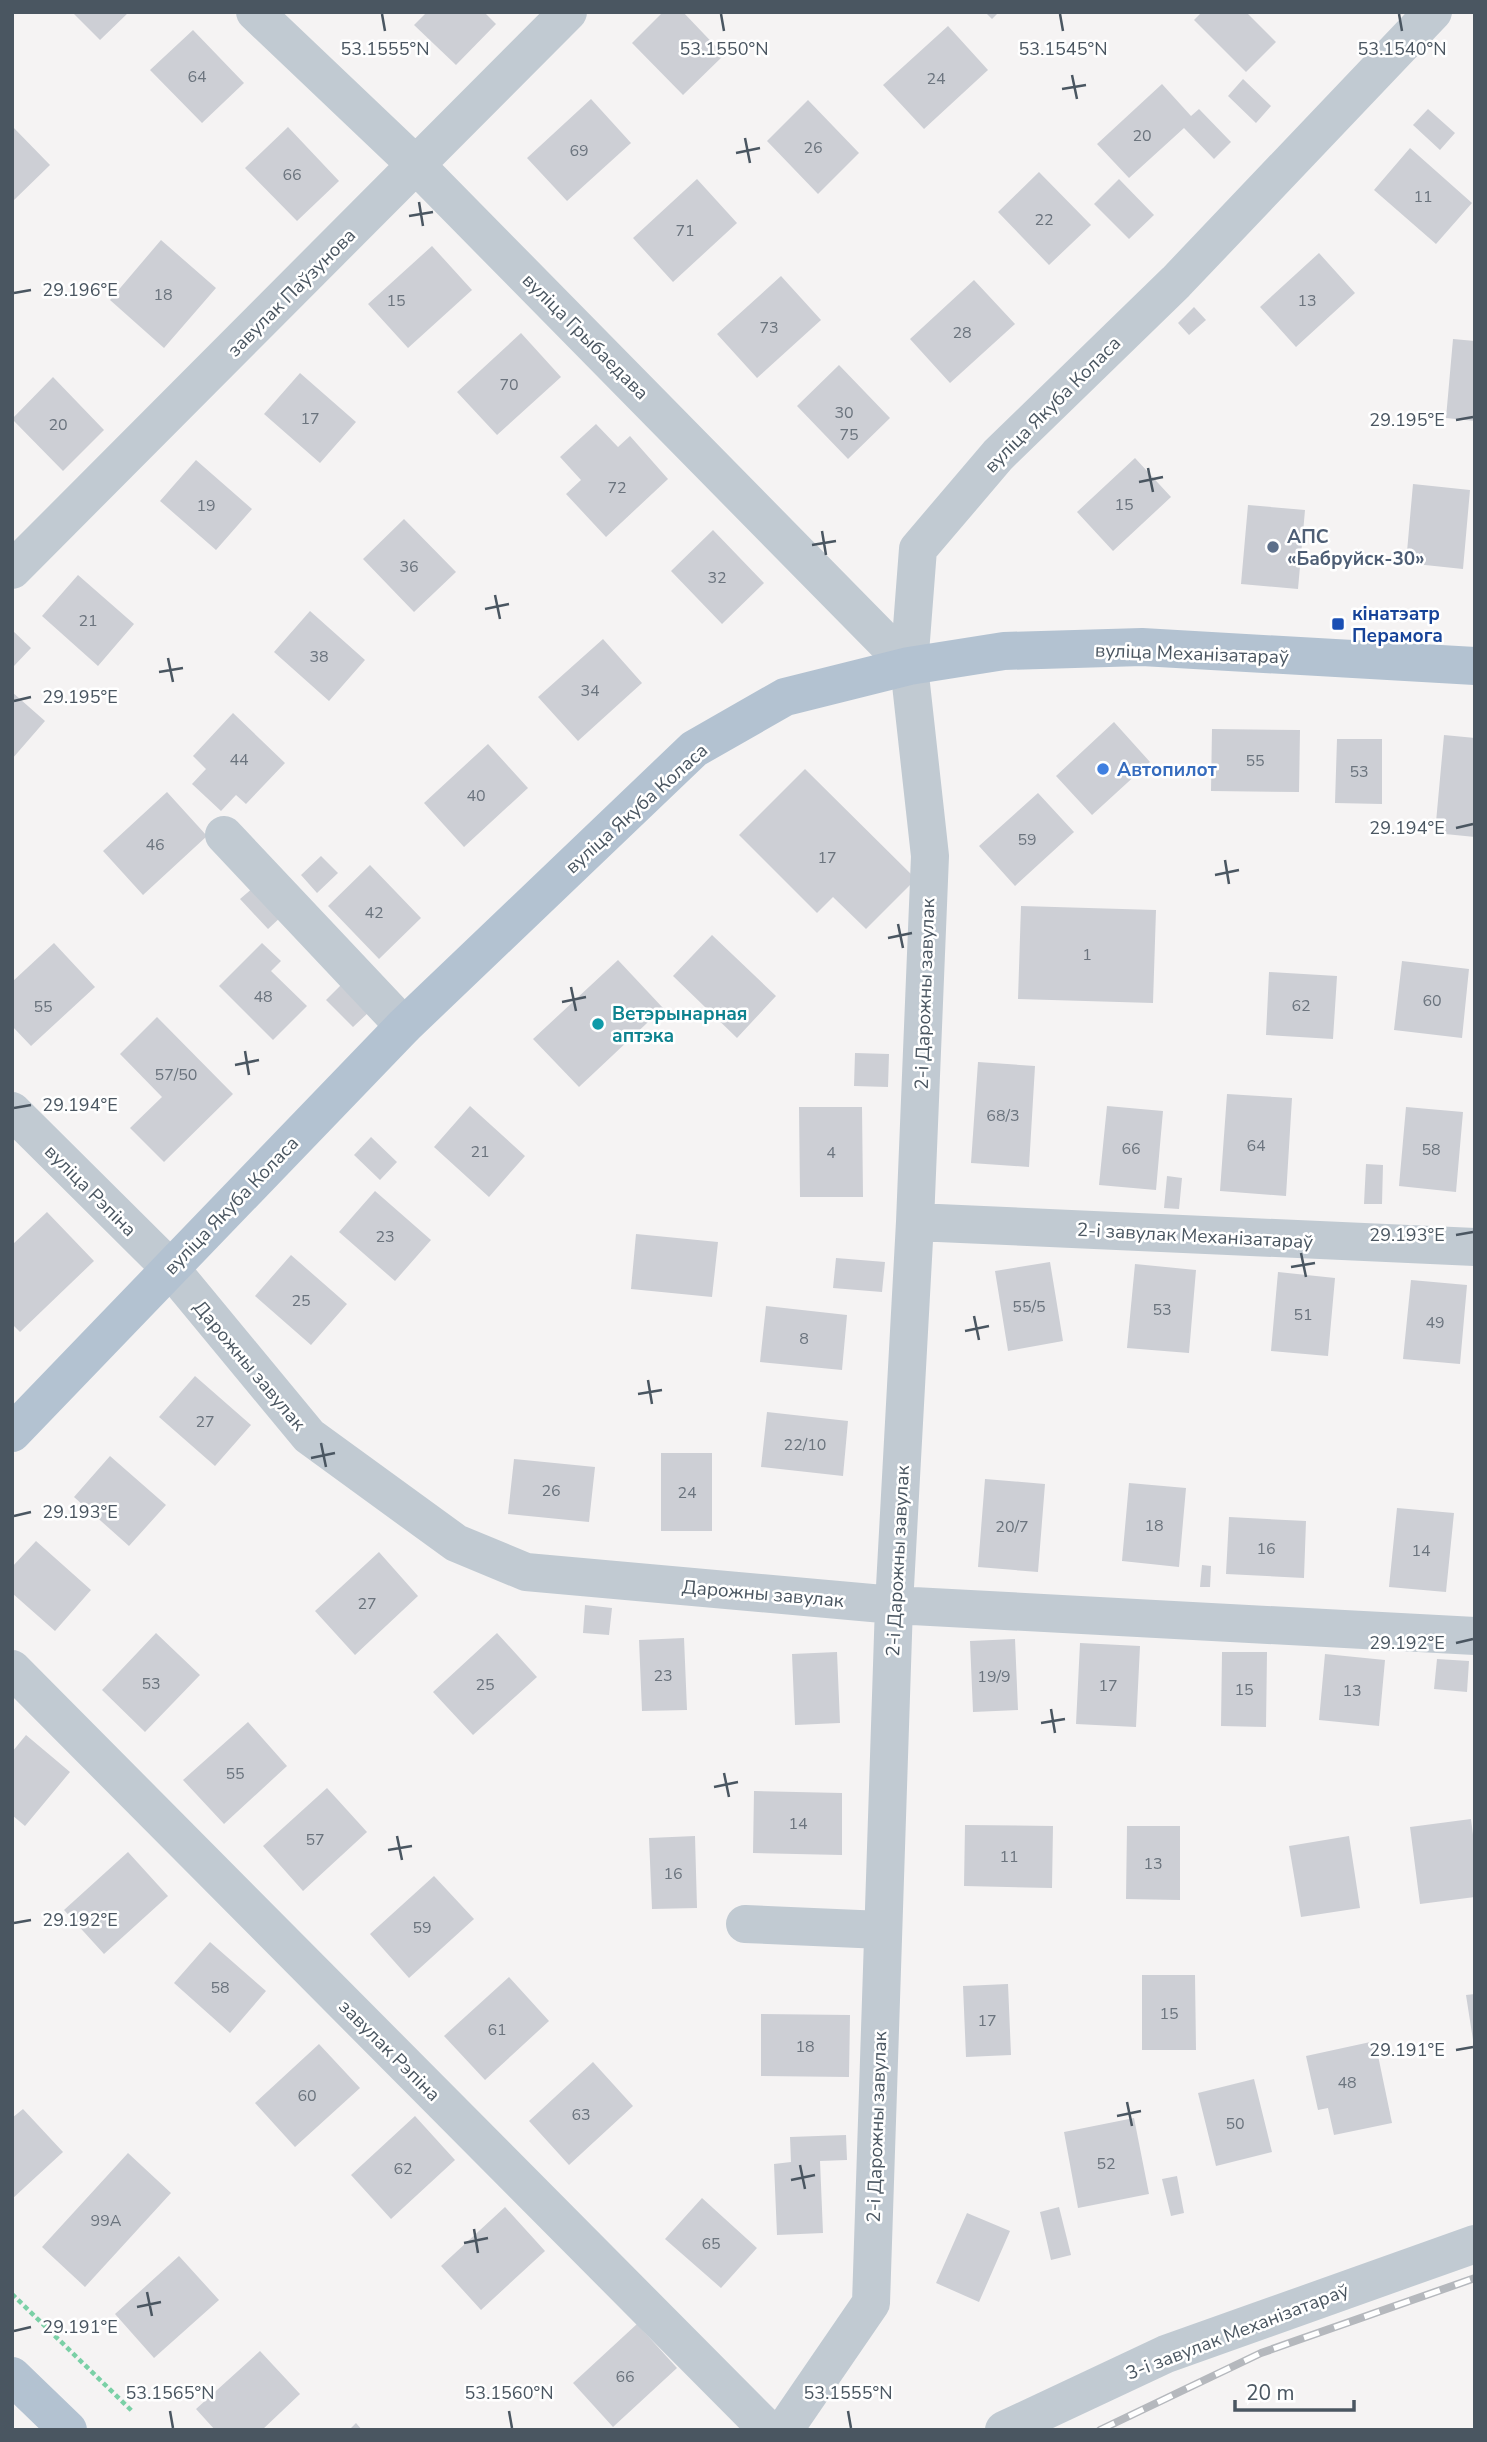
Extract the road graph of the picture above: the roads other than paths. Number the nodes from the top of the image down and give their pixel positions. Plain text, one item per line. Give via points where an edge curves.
1 (255, 12) edge
2 (568, 12) edge
3 (1433, 12) edge
4 (417, 166) junction
5 (12, 570) edge
6 (909, 666) junction
7 (1475, 666) edge
8 (225, 835) dead end
9 (404, 1026) junction
10 (12, 1111) edge
11 (915, 1222) junction
12 (1475, 1247) edge
13 (170, 1268) junction
14 (12, 1433) edge
15 (894, 1605) junction
16 (1475, 1636) edge
17 (12, 1669) edge
18 (745, 1924) dead end
19 (882, 1930) junction
20 (1475, 2244) edge
21 (12, 2376) edge
22 (68, 2430) edge
23 (768, 2430) edge
24 (784, 2430) edge
25 (1004, 2430) edge

1 - 4 street, вуліца Грыбаедава
2 - 4 street, завулак Паўзунова
3 - 6 street, вуліца Якуба Коласа via 1176,282 998,455 918,549
4 - 5 street, завулак Паўзунова
4 - 6 street, вуліца Грыбаедава
6 - 7 main road, вуліца Механізатараў via 1004,651 1143,648
6 - 9 main road, вуліца Якуба Коласа via 785,697 694,749
6 - 11 street, 2-і Дарожны завулак via 930,856
8 - 9 street
9 - 13 main road, вуліца Якуба Коласа
10 - 13 street, вуліца Рэпіна
11 - 12 street, 2-і завулак Механізатараў
11 - 15 street, 2-і Дарожны завулак
13 - 14 main road, вуліца Якуба Коласа
13 - 15 street, Дарожны завулак via 309,1436 456,1543 526,1572
15 - 16 street, Дарожны завулак
15 - 19 street, 2-і Дарожны завулак
17 - 23 street, завулак Рэпіна
18 - 19 street
19 - 24 street, 2-і Дарожны завулак via 871,2303
20 - 25 street, 3-і завулак Механізатараў via 1167,2354
21 - 22 main road

